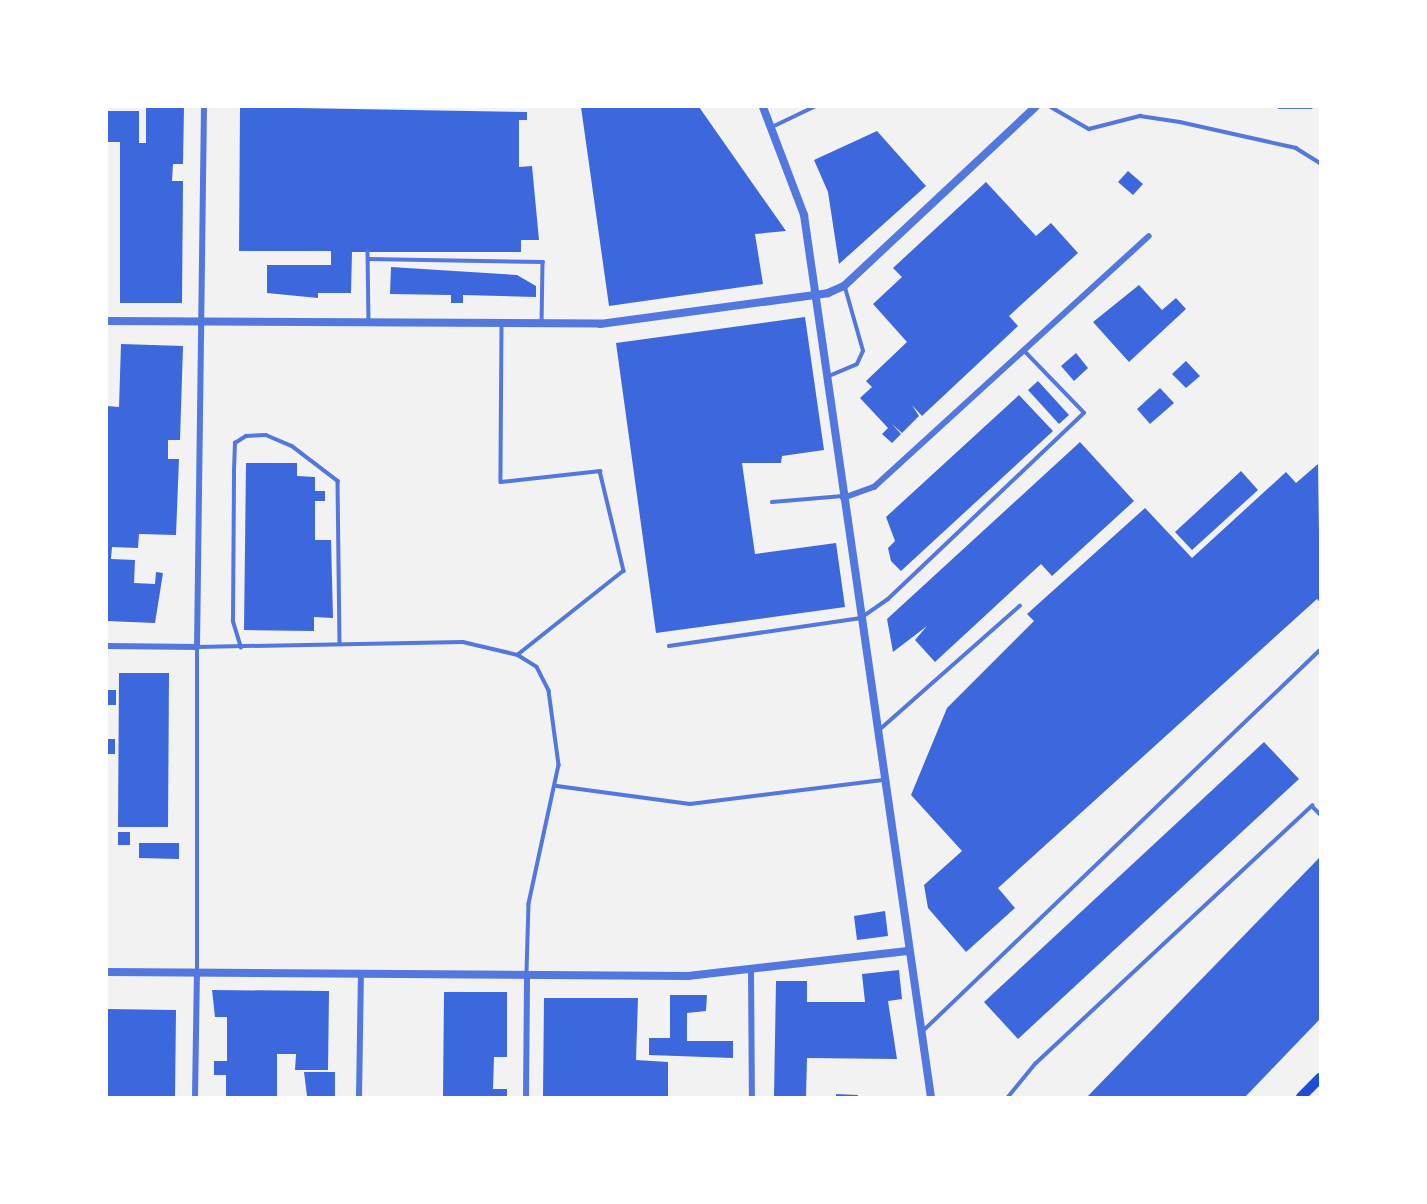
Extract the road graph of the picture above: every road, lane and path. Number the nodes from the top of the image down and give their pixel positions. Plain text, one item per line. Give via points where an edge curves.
1 (204, 107) edge
2 (763, 107) edge
3 (814, 107) edge
4 (1035, 107) edge
5 (1051, 107) edge
6 (1279, 107) edge
7 (1311, 107) edge
8 (772, 128) junction
9 (1320, 163) edge
10 (1149, 236) dead end
11 (368, 251) dead end
12 (368, 259) junction
13 (844, 286) junction
14 (816, 295) junction
15 (107, 321) edge
16 (200, 322) junction
17 (369, 324) junction
18 (502, 325) junction
19 (542, 325) junction
20 (1024, 351) junction
21 (827, 376) junction
22 (843, 497) junction
23 (772, 502) dead end
24 (1020, 607) dead end
25 (861, 618) junction
26 (340, 642) junction
27 (107, 646) edge
28 (669, 646) dead end
29 (197, 647) junction
30 (241, 648) junction
31 (1319, 651) edge
32 (518, 655) junction
33 (877, 733) junction
34 (883, 780) junction
35 (557, 786) junction
36 (1320, 814) edge
37 (908, 951) junction
38 (751, 969) junction
39 (107, 972) edge
40 (197, 973) junction
41 (361, 973) junction
42 (527, 975) junction
43 (921, 1033) junction
44 (1320, 1078) edge
45 (195, 1097) edge
46 (359, 1097) edge
47 (526, 1097) edge
48 (752, 1097) edge
49 (931, 1097) edge
50 (1008, 1097) edge
51 (1301, 1097) edge

1 - 16 street
2 - 8 street
3 - 8 lane
4 - 13 street
5 - 9 lane via 1089,129 1140,116 1296,148
6 - 7 lane
8 - 14 street via 801,201
10 - 20 street
11 - 12 lane
12 - 17 lane
12 - 19 lane via 543,262
13 - 14 street
13 - 21 lane via 863,351 857,364
14 - 19 street via 620,323
14 - 21 street
15 - 16 street
16 - 17 street
16 - 29 street
17 - 18 street
18 - 19 street
18 - 32 lane via 501,482 600,471 624,571
20 - 22 street via 874,487
20 - 25 lane via 1084,413
21 - 22 street
22 - 23 lane
22 - 25 street
24 - 33 lane
25 - 28 lane
25 - 33 street
26 - 30 lane
26 - 30 lane via 338,481 292,446 266,435 246,436 235,443 234,471 233,621
26 - 32 lane via 463,642
27 - 29 street
29 - 30 lane
29 - 40 lane
31 - 43 lane
32 - 35 lane via 545,677 557,737
33 - 34 street
34 - 35 lane via 690,804
34 - 37 street
35 - 42 lane via 529,904
36 - 50 lane via 1312,806 1035,1064
37 - 38 street
37 - 43 street
38 - 42 street via 688,976
38 - 48 street
39 - 40 street
40 - 41 street
40 - 45 street
41 - 42 street
41 - 46 street
42 - 47 street
43 - 49 street
44 - 51 highway

